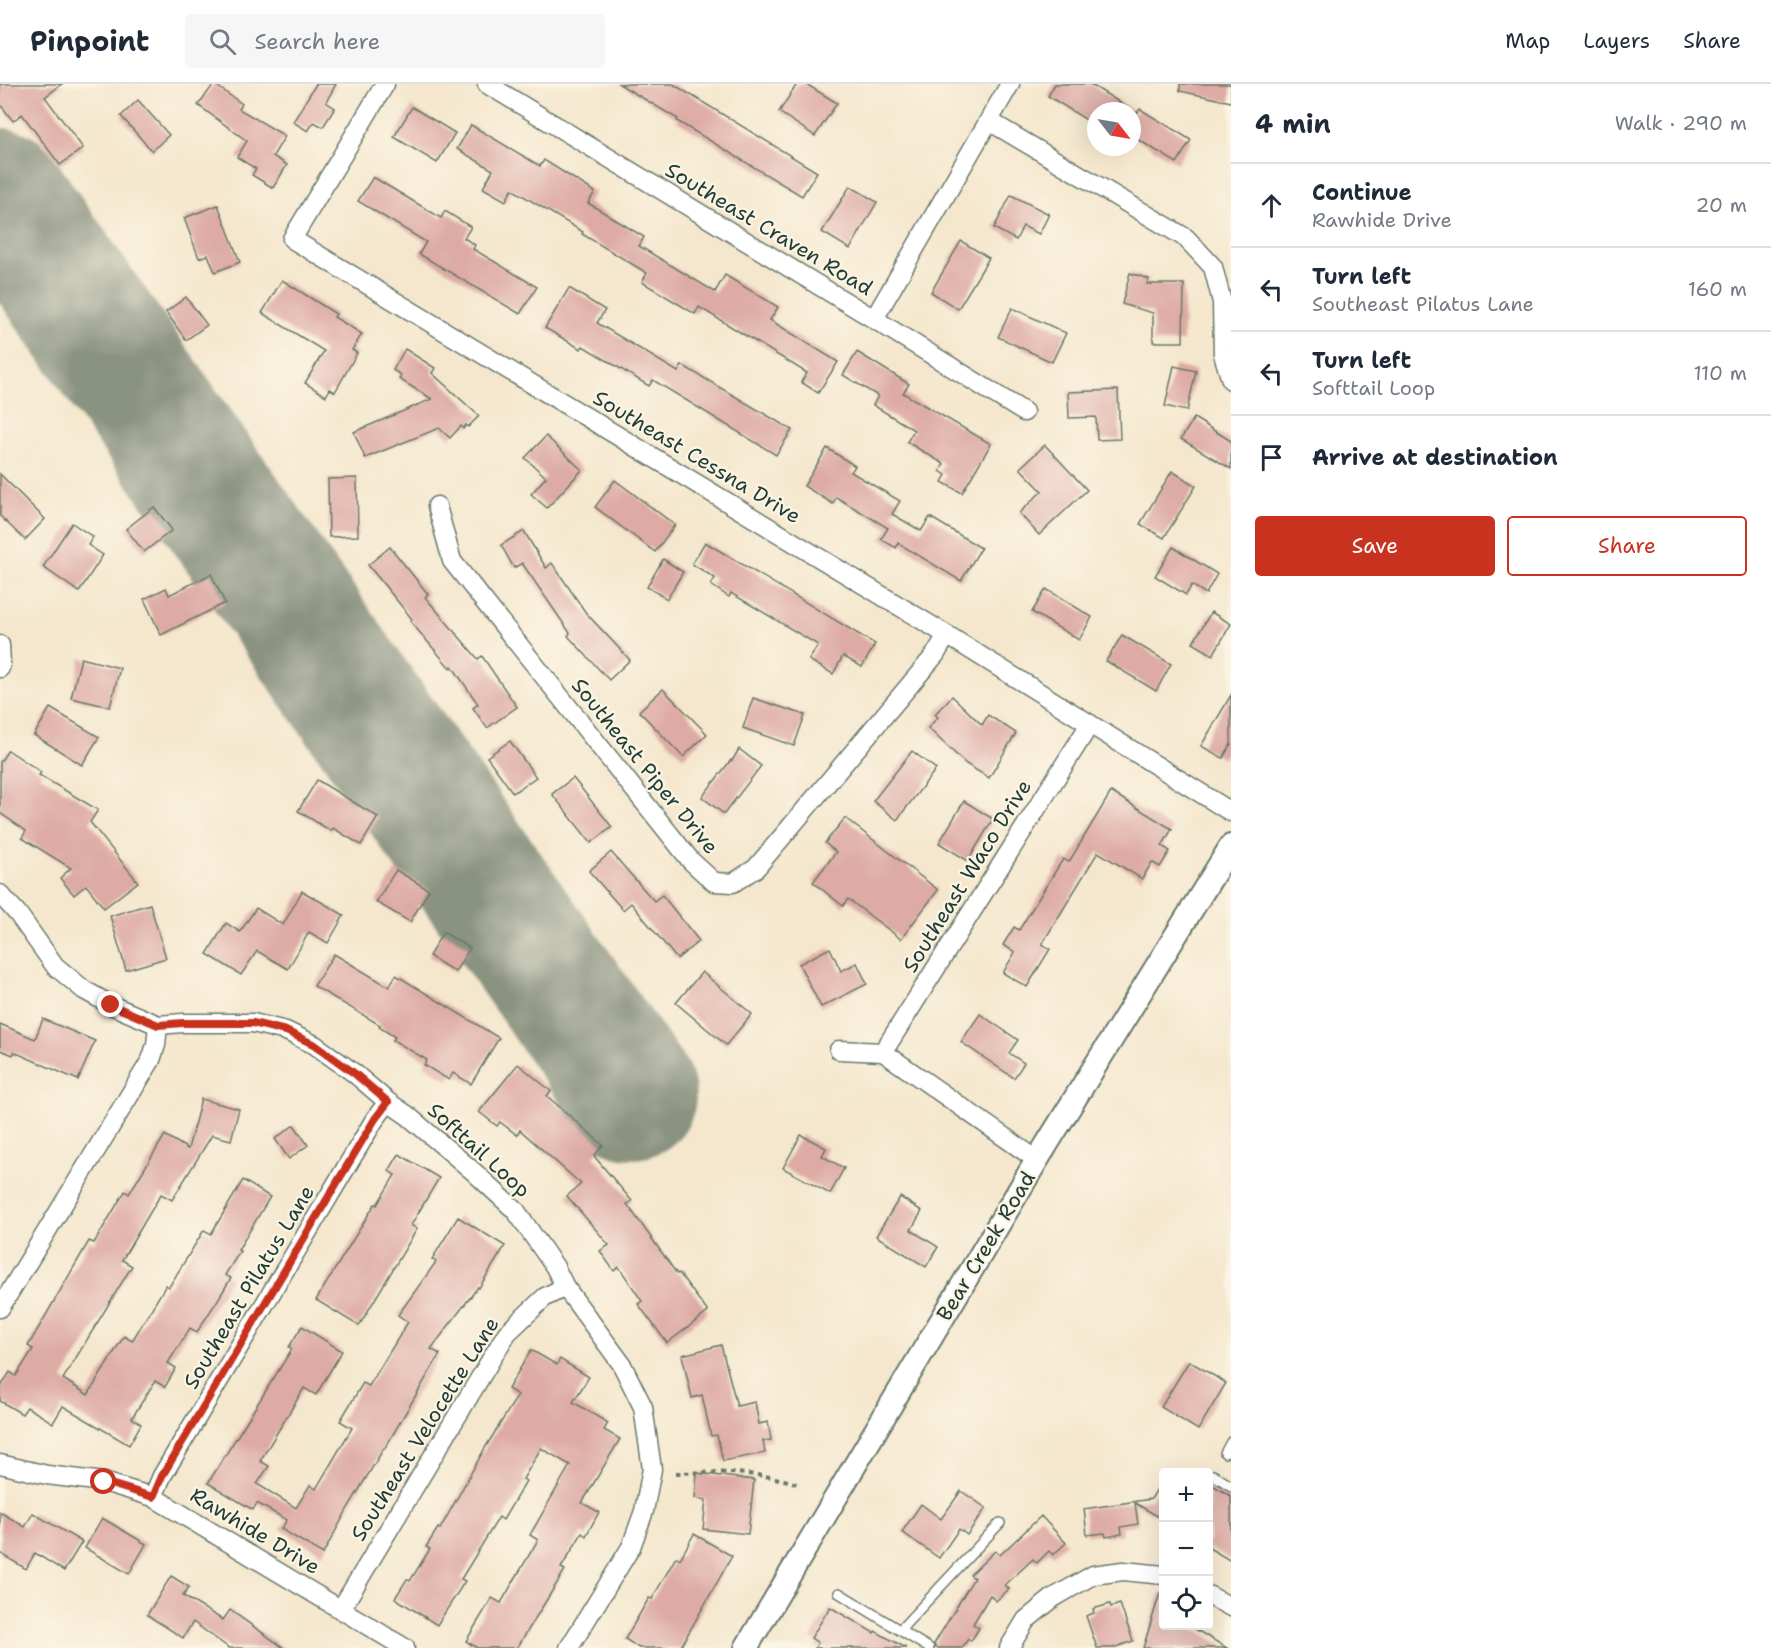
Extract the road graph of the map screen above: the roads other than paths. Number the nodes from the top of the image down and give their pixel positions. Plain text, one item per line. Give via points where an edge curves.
1 (385, 84) edge
2 (487, 84) edge
3 (1010, 84) edge
4 (989, 121) junction
5 (874, 319) junction
6 (1231, 380) edge
7 (1024, 412) dead end
8 (437, 506) dead end
9 (947, 635) junction
10 (0, 645) edge
11 (0, 668) edge
12 (1089, 724) junction
13 (1231, 812) edge
14 (1231, 846) edge
15 (0, 894) edge
16 (158, 1025) junction
17 (839, 1050) dead end
18 (883, 1052) junction
19 (388, 1102) junction
20 (1037, 1160) junction
21 (565, 1287) junction
22 (0, 1308) edge
23 (1231, 1442) edge
24 (1225, 1453) dead end
25 (0, 1464) edge
26 (1213, 1475) dead end
27 (1231, 1486) edge
28 (153, 1497) junction
29 (1000, 1523) dead end
30 (1159, 1574) edge
31 (839, 1593) dead end
32 (1213, 1596) edge
33 (1231, 1607) edge
34 (340, 1610) junction
35 (900, 1630) junction
36 (748, 1647) edge
37 (405, 1648) edge
38 (570, 1648) edge
39 (929, 1648) edge
40 (1009, 1648) edge

1 - 9 street, Southeast Cessna Drive via 292,239
2 - 5 street, Southeast Craven Road
3 - 4 street, Southeast Craven Road
4 - 5 street, Southeast Craven Road
4 - 6 street via 1186,238 1213,267 1222,302 1223,354
5 - 7 street
8 - 9 street, Southeast Piper Drive via 452,561 691,861 714,882 733,883 756,868
9 - 12 street, Southeast Cessna Drive
10 - 11 street
12 - 13 street, Southeast Cessna Drive
12 - 18 street, Southeast Waco Drive
14 - 20 street, Bear Creek Road
15 - 16 street, Softtail Loop via 55,966 69,978 111,1005
16 - 19 street, Softtail Loop via 253,1023 286,1031 325,1052
16 - 22 street via 151,1060
17 - 18 street
18 - 20 street
19 - 21 street, Softtail Loop via 516,1211
19 - 28 street, Southeast Pilatus Lane
20 - 36 street, Bear Creek Road
21 - 34 street, Southeast Velocette Lane via 545,1297 507,1333
21 - 38 street, Softtail Loop via 621,1363 643,1407 652,1470 644,1511 631,1547
23 - 24 lane
25 - 28 street, Rawhide Drive via 104,1482
26 - 27 lane
28 - 34 street, Rawhide Drive
29 - 35 lane
30 - 40 street via 1123,1571 1093,1575 1053,1598 1026,1620
31 - 35 lane
32 - 33 street
34 - 37 street, Rawhide Drive
35 - 39 lane

